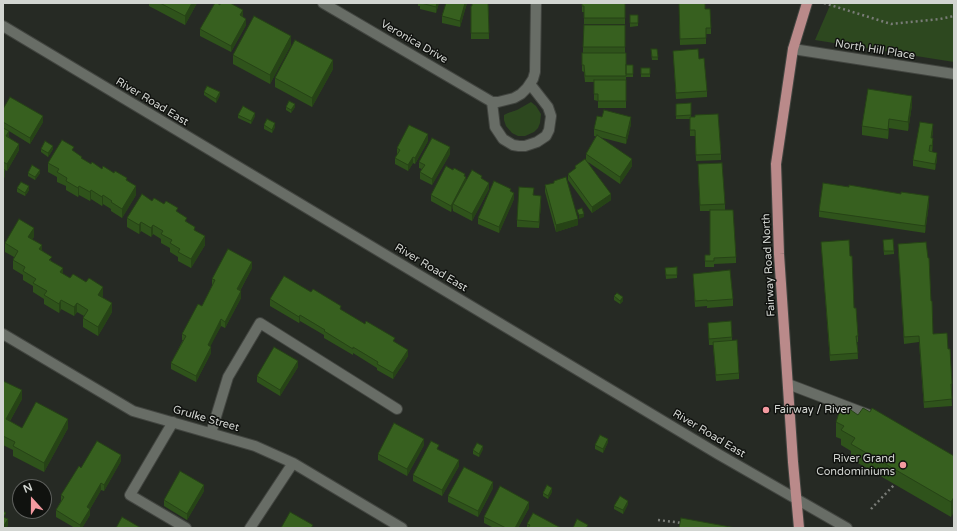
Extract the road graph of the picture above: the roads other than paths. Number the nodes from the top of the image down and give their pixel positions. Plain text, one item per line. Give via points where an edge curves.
1 (323, 3) edge
2 (536, 3) edge
3 (807, 3) edge
4 (3, 26) edge
5 (793, 49) junction
6 (954, 74) edge
7 (530, 84) junction
8 (492, 102) junction
9 (3, 334) edge
10 (788, 384) junction
11 (397, 409) dead end
12 (880, 419) edge
13 (172, 422) junction
14 (211, 433) junction
15 (293, 463) junction
16 (796, 498) junction
17 (186, 528) edge
18 (250, 528) edge
19 (402, 528) edge
20 (799, 528) edge
21 (847, 528) edge

1 - 8 street, Veronica Drive
2 - 7 street via 535,72
3 - 5 main road, Fairway Road North
4 - 16 street, River Road East via 711,450
5 - 6 street, North Hill Place
5 - 10 main road, Fairway Road North via 776,164
7 - 8 street via 514,98
7 - 8 street via 548,107 551,116 546,136 537,142 518,146 503,138 496,127
9 - 13 street, Grulke Street via 133,411
10 - 12 street
10 - 16 main road, Fairway Road North
11 - 14 street via 260,323 228,377
13 - 14 street, Grulke Street
13 - 17 street via 130,495
14 - 15 street, Grulke Street via 255,446
15 - 18 street
15 - 19 street, Grulke Street
16 - 20 main road, Fairway Road North
16 - 21 street, River Road East

